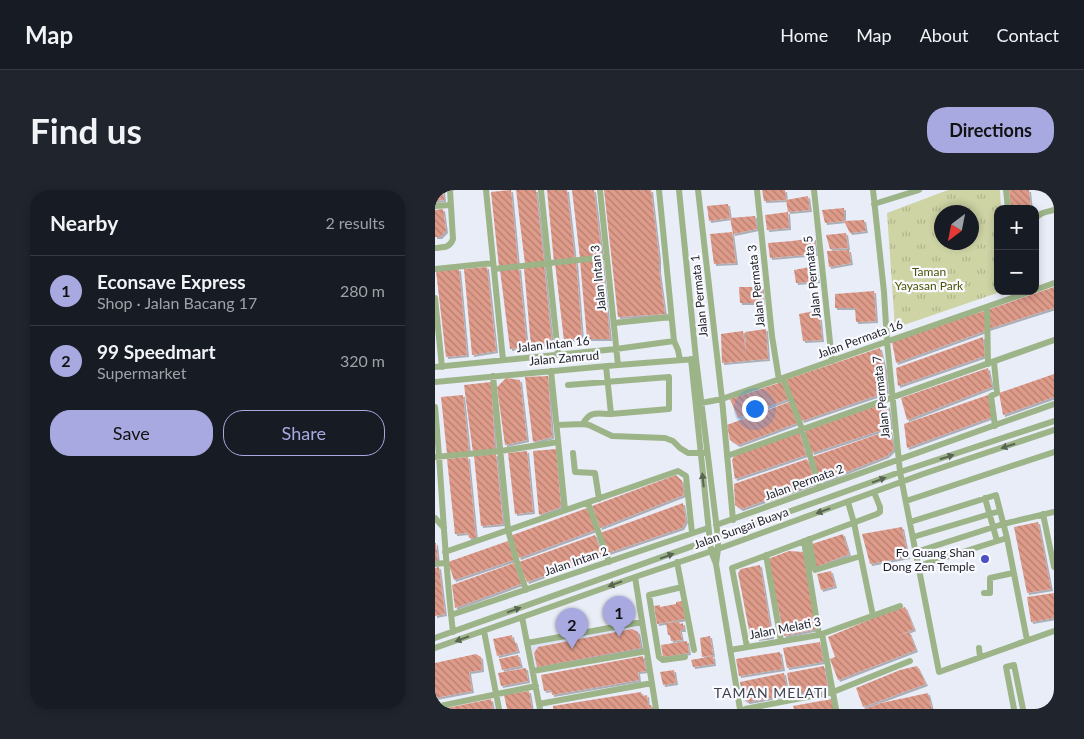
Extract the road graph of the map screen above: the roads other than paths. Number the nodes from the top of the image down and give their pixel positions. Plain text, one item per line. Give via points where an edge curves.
1 (450, 190) edge
2 (486, 190) edge
3 (491, 190) edge
4 (541, 190) edge
5 (600, 190) edge
6 (659, 190) edge
7 (679, 190) edge
8 (698, 190) edge
9 (757, 190) edge
10 (814, 190) edge
11 (873, 190) edge
12 (919, 190) edge
13 (1006, 190) edge
14 (451, 204) junction
15 (874, 204) junction
16 (1008, 205) edge
17 (435, 206) edge
18 (1054, 210) edge
19 (1039, 215) edge
20 (435, 248) edge
21 (607, 257) junction
22 (549, 263) junction
23 (493, 266) junction
24 (435, 269) edge
25 (1054, 283) edge
26 (1039, 289) edge
27 (1014, 295) edge
28 (435, 298) edge
29 (987, 306) junction
30 (671, 317) junction
31 (614, 323) junction
32 (1054, 340) edge
33 (887, 341) junction
34 (674, 342) junction
35 (616, 349) junction
36 (558, 354) junction
37 (694, 359) junction
38 (503, 360) junction
39 (680, 360) junction
40 (832, 361) junction
41 (991, 363) junction
42 (618, 364) junction
43 (607, 366) junction
44 (439, 367) edge
45 (551, 371) junction
46 (493, 376) junction
47 (781, 379) junction
48 (608, 381) junction
49 (435, 382) edge
50 (568, 385) dead end
51 (893, 396) junction
52 (721, 399) junction
53 (699, 404) junction
54 (1054, 404) edge
55 (435, 407) edge
56 (611, 414) junction
57 (1054, 421) edge
58 (583, 424) junction
59 (557, 425) junction
60 (995, 426) junction
61 (802, 429) junction
62 (1054, 430) edge
63 (558, 442) junction
64 (501, 451) junction
65 (1054, 452) edge
66 (573, 453) dead end
67 (704, 453) junction
68 (727, 456) junction
69 (437, 457) edge
70 (899, 460) junction
71 (900, 472) junction
72 (902, 482) junction
73 (820, 488) junction
74 (874, 492) junction
75 (985, 498) junction
76 (599, 499) junction
77 (905, 501) junction
78 (588, 502) junction
79 (848, 502) junction
80 (565, 510) junction
81 (1000, 511) junction
82 (1054, 512) edge
83 (989, 514) junction
84 (1043, 514) junction
85 (435, 518) edge
86 (733, 520) junction
87 (910, 522) junction
88 (853, 523) junction
89 (1003, 524) junction
90 (716, 525) junction
91 (444, 528) junction
92 (708, 528) junction
93 (993, 528) junction
94 (508, 530) junction
95 (693, 533) junction
96 (913, 537) junction
97 (717, 538) junction
98 (1007, 538) junction
99 (806, 540) junction
100 (710, 541) junction
101 (997, 541) junction
102 (718, 549) junction
103 (711, 551) junction
104 (445, 552) junction
105 (915, 552) junction
106 (766, 555) junction
107 (861, 556) junction
108 (609, 562) junction
109 (677, 562) junction
110 (445, 563) junction
111 (435, 564) edge
112 (715, 564) junction
113 (918, 566) junction
114 (1054, 567) edge
115 (1013, 573) junction
116 (635, 577) junction
117 (682, 587) junction
118 (527, 590) junction
119 (984, 593) dead end
120 (900, 606) dead end
121 (451, 615) junction
122 (873, 616) junction
123 (522, 617) junction
124 (642, 622) junction
125 (484, 631) junction
126 (1054, 631) edge
127 (453, 632) junction
128 (821, 635) junction
129 (435, 638) edge
130 (1027, 640) junction
131 (781, 641) junction
132 (527, 643) junction
133 (747, 647) junction
134 (435, 648) edge
135 (979, 648) dead end
136 (694, 650) dead end
137 (730, 650) junction
138 (647, 651) junction
139 (685, 657) dead end
140 (981, 657) junction
141 (910, 661) dead end
142 (533, 671) junction
143 (652, 683) junction
144 (535, 686) junction
145 (833, 692) junction
146 (497, 694) junction
147 (539, 706) edge
148 (435, 707) edge
149 (499, 709) edge
150 (656, 709) edge
151 (740, 709) edge
152 (745, 709) edge
153 (836, 709) edge
154 (1014, 709) edge
155 (1023, 709) edge

1 - 14 street
2 - 3 street
2 - 23 street
4 - 22 street
5 - 21 street, Jalan Intan 3
6 - 30 street
7 - 37 street
8 - 52 street, Jalan Permata 1
9 - 47 street, Jalan Permata 3 via 772,336
10 - 40 street, Jalan Permata 5
11 - 15 street, Jalan Permata 7
12 - 15 street
13 - 16 street
14 - 17 street
14 - 20 street via 452,243 448,247
15 - 33 street, Jalan Permata 7
18 - 19 street
21 - 22 street
21 - 31 street, Jalan Intan 3
22 - 23 street
22 - 36 street
23 - 24 street
23 - 38 street
25 - 26 street, Jalan Permata 16
27 - 29 street, Jalan Permata 16
28 - 44 street
29 - 33 street, Jalan Permata 16
29 - 41 street
30 - 31 street
30 - 34 street
31 - 35 street, Jalan Intan 3
32 - 41 street
33 - 40 street, Jalan Permata 16
33 - 51 street, Jalan Permata 7
34 - 35 street, Jalan Intan 16
34 - 39 street
35 - 36 street, Jalan Intan 16
35 - 42 street, Jalan Intan 3
36 - 38 street, Jalan Intan 16
37 - 39 street, Jalan Zamrud
37 - 53 street
38 - 44 street, Jalan Intan 16
39 - 42 street, Jalan Zamrud
40 - 47 street, Jalan Permata 16
41 - 51 street
41 - 60 street via 997,394 991,396
42 - 43 street, Jalan Zamrud
43 - 45 street, Jalan Zamrud
43 - 48 street
45 - 46 street, Jalan Zamrud
45 - 59 street
46 - 49 street, Jalan Zamrud
46 - 64 street
47 - 52 street, Jalan Permata 16
47 - 61 street, Jalan Permata 3
48 - 50 street
48 - 56 street
48 - 56 street via 669,377 669,409
51 - 61 street
51 - 70 street, Jalan Permata 7
52 - 53 street, Jalan Permata 16
52 - 68 street, Jalan Permata 1
53 - 67 street
54 - 60 street, Jalan Permata 2
55 - 69 street
56 - 58 street via 593,413
71 -> 57 street, Jalan Sungai Buaya
58 - 59 street
58 - 67 street via 612,436 665,438 688,453
59 - 63 street
60 - 70 street, Jalan Permata 2
61 - 68 street
61 - 73 street, Jalan Permata 3
62 -> 72 street, Jalan Sungai Buaya
63 - 64 street
63 - 80 street
64 - 69 street
64 - 94 street
65 - 77 street
66 - 76 street via 575,472 595,473
67 - 90 street
92 -> 67 street
68 - 86 street, Jalan Permata 1
69 - 91 street
70 - 71 street, Jalan Permata 7
70 - 73 street, Jalan Permata 2
71 - 72 street, Jalan Permata 7
97 -> 71 street, Jalan Sungai Buaya
72 - 74 street, Jalan Sungai Buaya
72 - 77 street, Jalan Permata 7
73 - 86 street, Jalan Permata 2
74 - 79 street, Jalan Sungai Buaya
74 - 88 street via 880,512
75 - 81 street via 996,495
75 - 83 street
75 - 87 street
76 - 78 street
76 - 95 street via 679,471 685,476
77 - 87 street, Jalan Permata 7
78 - 80 street
78 - 108 street
79 - 88 street
79 -> 102 street, Jalan Sungai Buaya
80 - 94 street
81 - 83 street
81 - 89 street
82 - 84 street
83 - 93 street
83 - 96 street
84 - 89 street
84 - 114 street
85 - 91 street
86 - 90 street, Jalan Permata 2
87 - 96 street, Jalan Permata 7
88 - 99 street
88 - 107 street
89 - 93 street
89 - 98 street
90 - 97 street
91 - 104 street
92 - 95 street, Jalan Intan 2
92 - 100 street
93 - 101 street
93 - 105 street
94 - 104 street
94 - 118 street
95 - 108 street, Jalan Intan 2
96 - 105 street, Jalan Permata 7
97 - 100 street, Jalan Sungai Buaya
97 - 102 street
98 - 101 street
98 - 115 street
99 - 106 street
99 - 107 street via 815,570
99 - 128 street
100 - 103 street
127 -> 100 street, Jalan Sungai Buaya
101 - 113 street
102 - 103 street, Jalan Sungai Buaya
102 - 112 street
103 - 109 street, Jalan Sungai Buaya
103 - 112 street
104 - 110 street
105 - 113 street, Jalan Permata 7
106 - 131 street
106 - 133 street via 732,568
107 - 122 street
108 - 118 street, Jalan Intan 2
109 - 116 street, Jalan Sungai Buaya
109 - 117 street
110 - 111 street
110 - 121 street
112 - 137 street
113 - 140 street, Jalan Permata 7 via 939,672
115 - 119 street via 990,578 990,593
115 - 130 street
116 -> 123 street, Jalan Sungai Buaya
116 - 124 street
117 - 136 street
117 - 139 street via 649,595 659,657 663,660
118 - 121 street, Jalan Intan 2
120 - 122 street, Jalan Melati 3
121 - 127 street
122 - 128 street, Jalan Melati 3
123 - 125 street, Jalan Sungai Buaya
123 - 132 street
124 - 132 street
124 - 138 street
125 -> 134 street, Jalan Sungai Buaya
125 - 146 street
126 - 130 street
127 - 129 street, Jalan Sungai Buaya
128 - 131 street, Jalan Melati 3
128 - 145 street
130 - 140 street
131 - 133 street, Jalan Melati 3
132 - 142 street
133 - 137 street, Jalan Melati 3
135 - 140 street
137 - 151 street
138 - 142 street
138 - 143 street
141 - 145 street
142 - 144 street
143 - 147 street
143 - 150 street
144 - 146 street
144 - 147 street
145 - 152 street
145 - 153 street
146 - 148 street
146 - 149 street
154 - 155 street via 1006,667 1014,665

